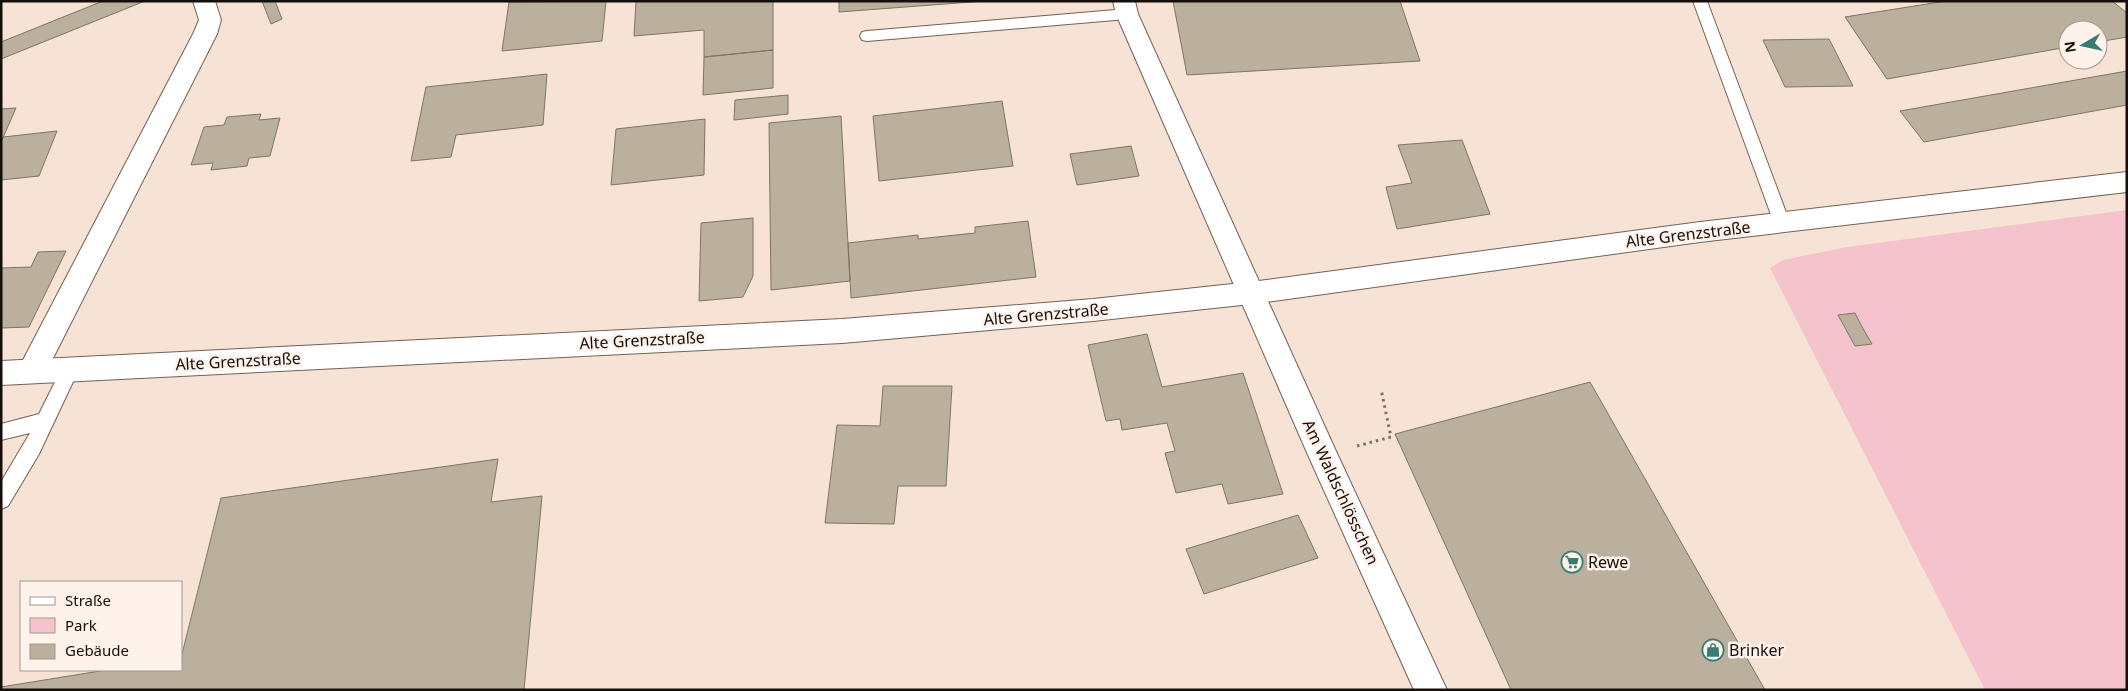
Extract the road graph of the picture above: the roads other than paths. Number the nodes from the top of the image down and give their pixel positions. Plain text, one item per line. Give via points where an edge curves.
1 (204, 1) edge
2 (1700, 1) edge
3 (1125, 8) edge
4 (867, 36) dead end
5 (2127, 182) edge
6 (1782, 224) junction
7 (1251, 293) junction
8 (70, 369) junction
9 (32, 371) junction
10 (1, 373) edge
11 (45, 421) junction
12 (1, 432) edge
13 (1, 500) edge
14 (1431, 690) edge

1 - 9 street via 210,20 205,34
2 - 6 lane
3 - 4 lane
3 - 7 street
5 - 6 street, Alte Grenzstraße
6 - 7 street, Alte Grenzstraße via 1700,232
7 - 8 street, Alte Grenzstraße via 842,331
7 - 14 street, Am Waldschlösschen
8 - 9 street, Alte Grenzstraße
8 - 11 lane
9 - 10 street, Alte Grenzstraße
11 - 12 lane
11 - 13 lane

